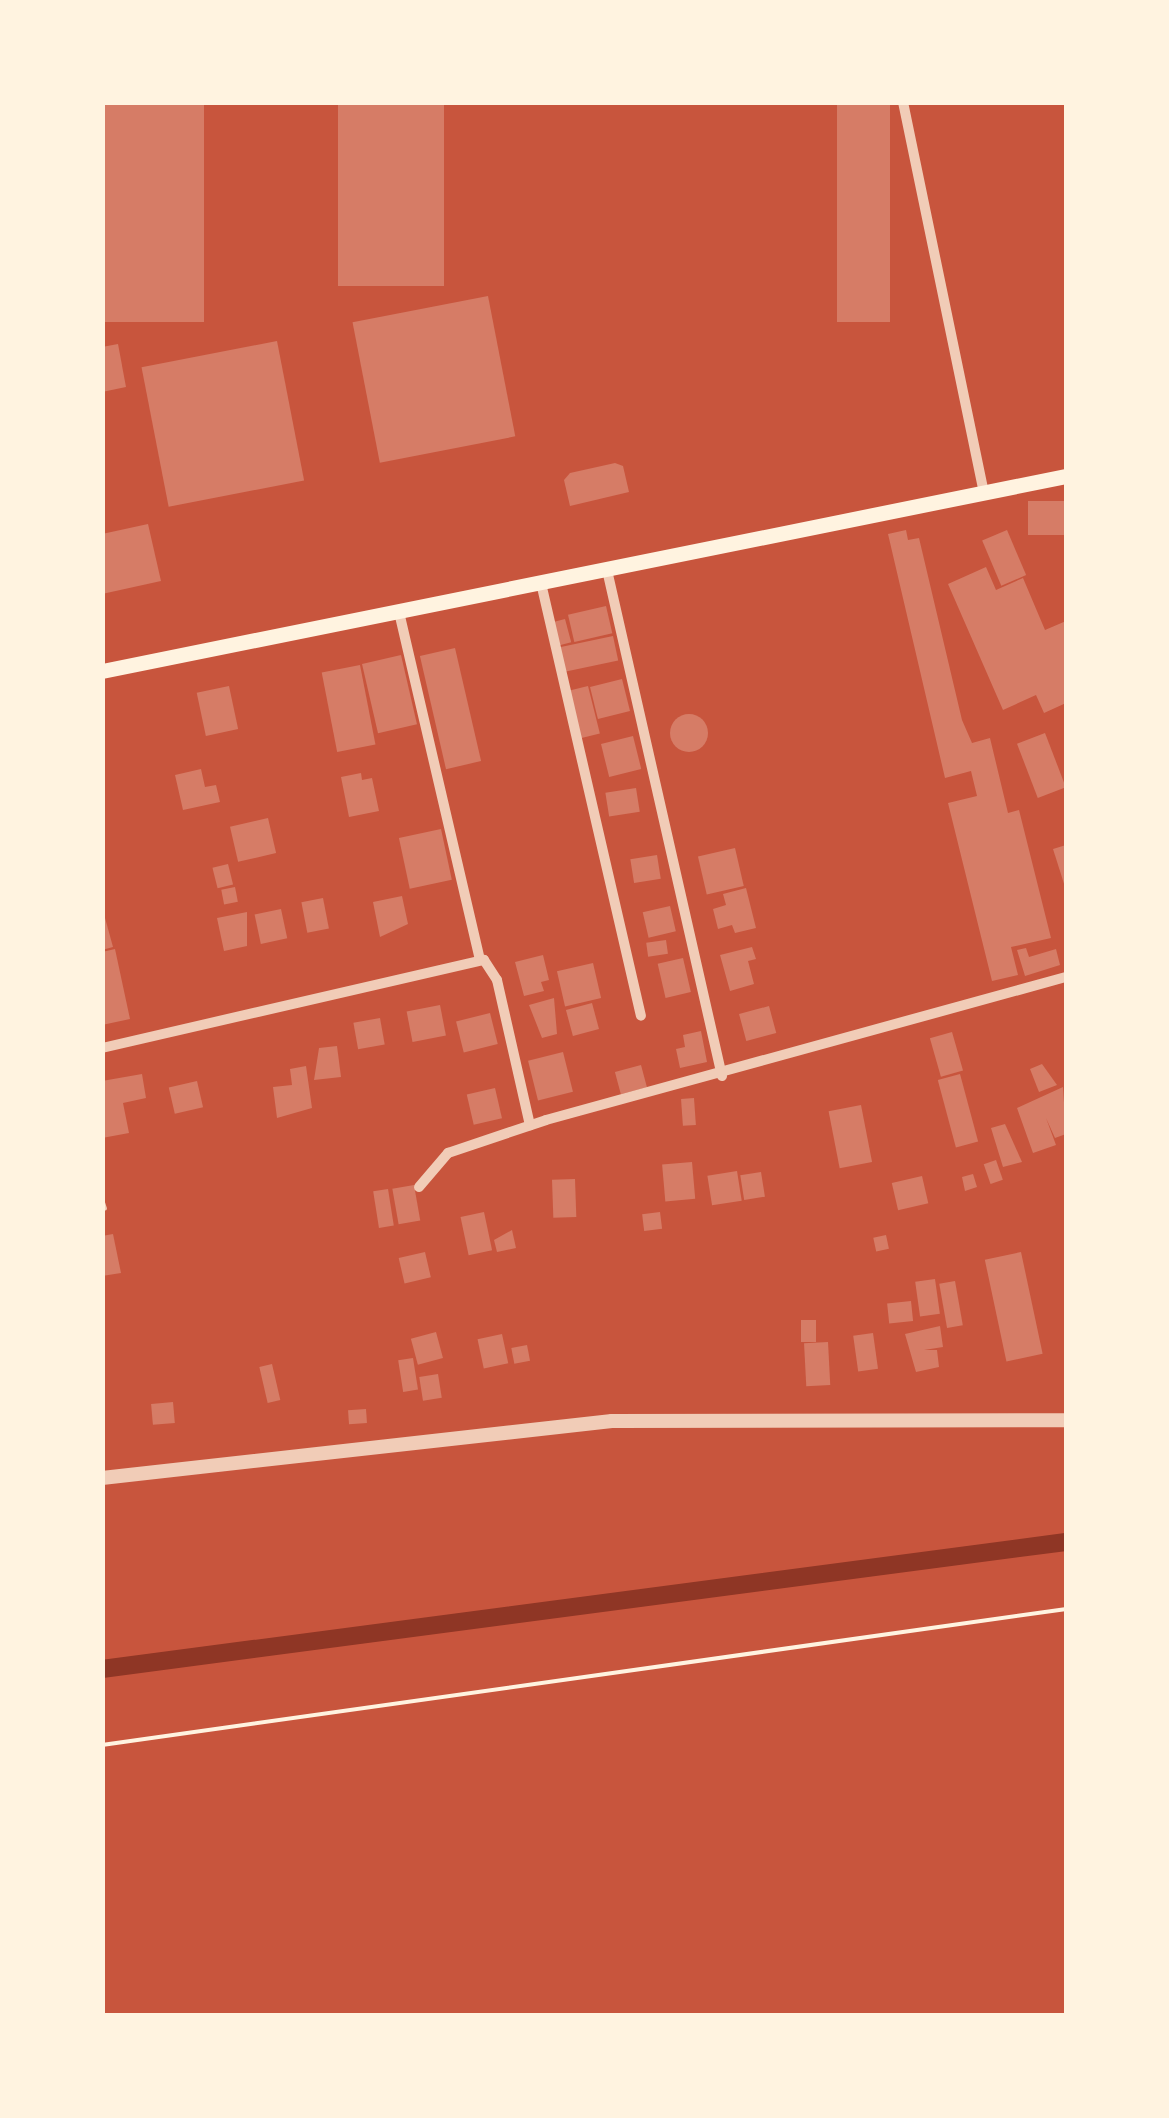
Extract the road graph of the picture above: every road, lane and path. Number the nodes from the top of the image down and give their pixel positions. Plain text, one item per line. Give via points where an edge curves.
1 (903, 102) edge
2 (1066, 476) edge
3 (984, 494) junction
4 (608, 570) junction
5 (542, 583) junction
6 (399, 612) junction
7 (102, 671) edge
8 (480, 959) junction
9 (1066, 977) edge
10 (640, 1016) dead end
11 (102, 1048) edge
12 (722, 1076) junction
13 (530, 1126) junction
14 (419, 1187) dead end
15 (1066, 1420) edge
16 (102, 1478) edge
17 (1066, 1609) edge
18 (102, 1745) edge

1 - 3 street
2 - 3 main road
3 - 4 main road
4 - 5 main road
4 - 12 street
5 - 6 main road
5 - 10 street
6 - 7 main road
6 - 8 street
8 - 11 street
8 - 13 street via 493,968
9 - 12 street
12 - 13 street
13 - 14 street via 448,1153
15 - 16 street via 612,1420
17 - 18 path

